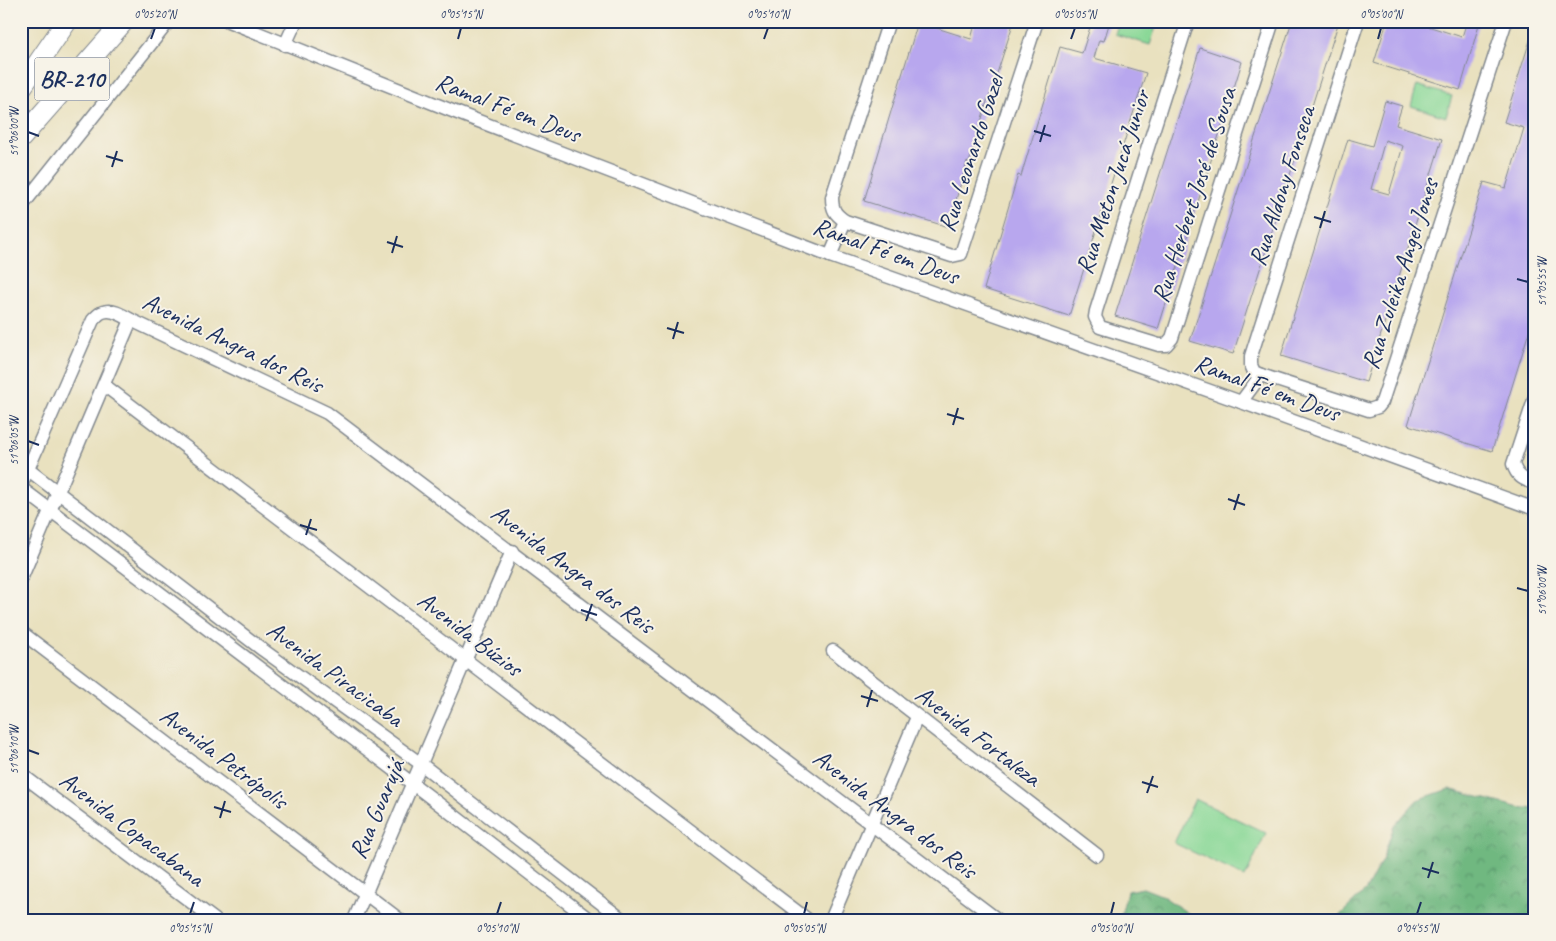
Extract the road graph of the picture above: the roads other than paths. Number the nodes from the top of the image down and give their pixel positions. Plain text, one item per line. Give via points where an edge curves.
1 (67, 21) edge
2 (124, 21) edge
3 (168, 21) edge
4 (228, 21) edge
5 (296, 21) edge
6 (889, 21) edge
7 (1037, 21) edge
8 (1188, 21) edge
9 (1273, 21) edge
10 (1358, 21) edge
11 (1506, 21) edge
12 (285, 45) junction
13 (21, 88) edge
14 (21, 138) edge
15 (21, 207) edge
16 (845, 220) junction
17 (830, 256) junction
18 (131, 320) junction
19 (1100, 327) junction
20 (1093, 350) junction
21 (1251, 365) joint
22 (1261, 375) junction
23 (104, 385) junction
24 (1535, 397) edge
25 (1241, 402) junction
26 (25, 466) edge
27 (1535, 484) edge
28 (21, 487) edge
29 (58, 492) junction
30 (1535, 510) edge
31 (49, 511) junction
32 (512, 551) junction
33 (21, 579) edge
34 (21, 632) edge
35 (833, 651) dead end
36 (466, 660) junction
37 (917, 717) junction
38 (421, 764) junction
39 (21, 774) edge
40 (413, 784) junction
41 (871, 825) junction
42 (1097, 855) dead end
43 (365, 893) junction
44 (215, 920) edge
45 (354, 920) edge
46 (400, 920) edge
47 (590, 920) edge
48 (623, 920) edge
49 (808, 920) edge
50 (831, 920) edge
51 (998, 920) edge

1 - 13 main road, BR-210
2 - 14 main road, BR-210
3 - 15 street
4 - 12 street, Ramal Fé em Deus
5 - 12 street
6 - 16 street via 832,197 832,208
7 - 16 street, Rua Leonardo Gazel via 961,254 952,256
8 - 19 street, Rua Meton Jucá Junior via 1096,311
9 - 19 street, Rua Herbert José de Sousa via 1172,338 1166,345 1159,345
10 - 21 street, Rua Aldony Fonseca via 1251,356
11 - 22 street, Rua Zuleika Angel Jones via 1382,402 1369,410
12 - 17 street, Ramal Fé em Deus
16 - 17 street
17 - 20 street, Ramal Fé em Deus
18 - 23 street
18 - 26 street, Avenida Angra dos Reis via 107,311 93,320
18 - 32 street, Avenida Angra dos Reis via 327,413
19 - 20 street
20 - 25 street, Ramal Fé em Deus
21 - 22 street, Rua Zuleika Angel Jones via 1254,372
22 - 25 street
23 - 29 street
23 - 36 street, Avenida Búzios
24 - 27 street via 1513,464 1520,479
25 - 30 street, Ramal Fé em Deus
26 - 28 street
26 - 29 street, Avenida Piracicaba
28 - 31 street, Avenida Piracicaba
29 - 31 street
29 - 38 street, Avenida Piracicaba via 263,650
31 - 33 street
31 - 40 street, Avenida Piracicaba
32 - 36 street, Rua Guarujá
32 - 41 street, Avenida Angra dos Reis
34 - 43 street, Avenida Petrópolis
35 - 37 street, Avenida Fortaleza
36 - 38 street, Rua Guarujá
36 - 49 street, Avenida Búzios
37 - 41 street
37 - 42 street, Avenida Fortaleza
38 - 40 street, Rua Guarujá
38 - 48 street, Avenida Piracicaba
39 - 44 street, Avenida Copacabana
40 - 43 street, Rua Guarujá
40 - 47 street, Avenida Piracicaba
41 - 50 street
41 - 51 street, Avenida Angra dos Reis
43 - 45 street, Rua Guarujá
43 - 46 street, Avenida Petrópolis

